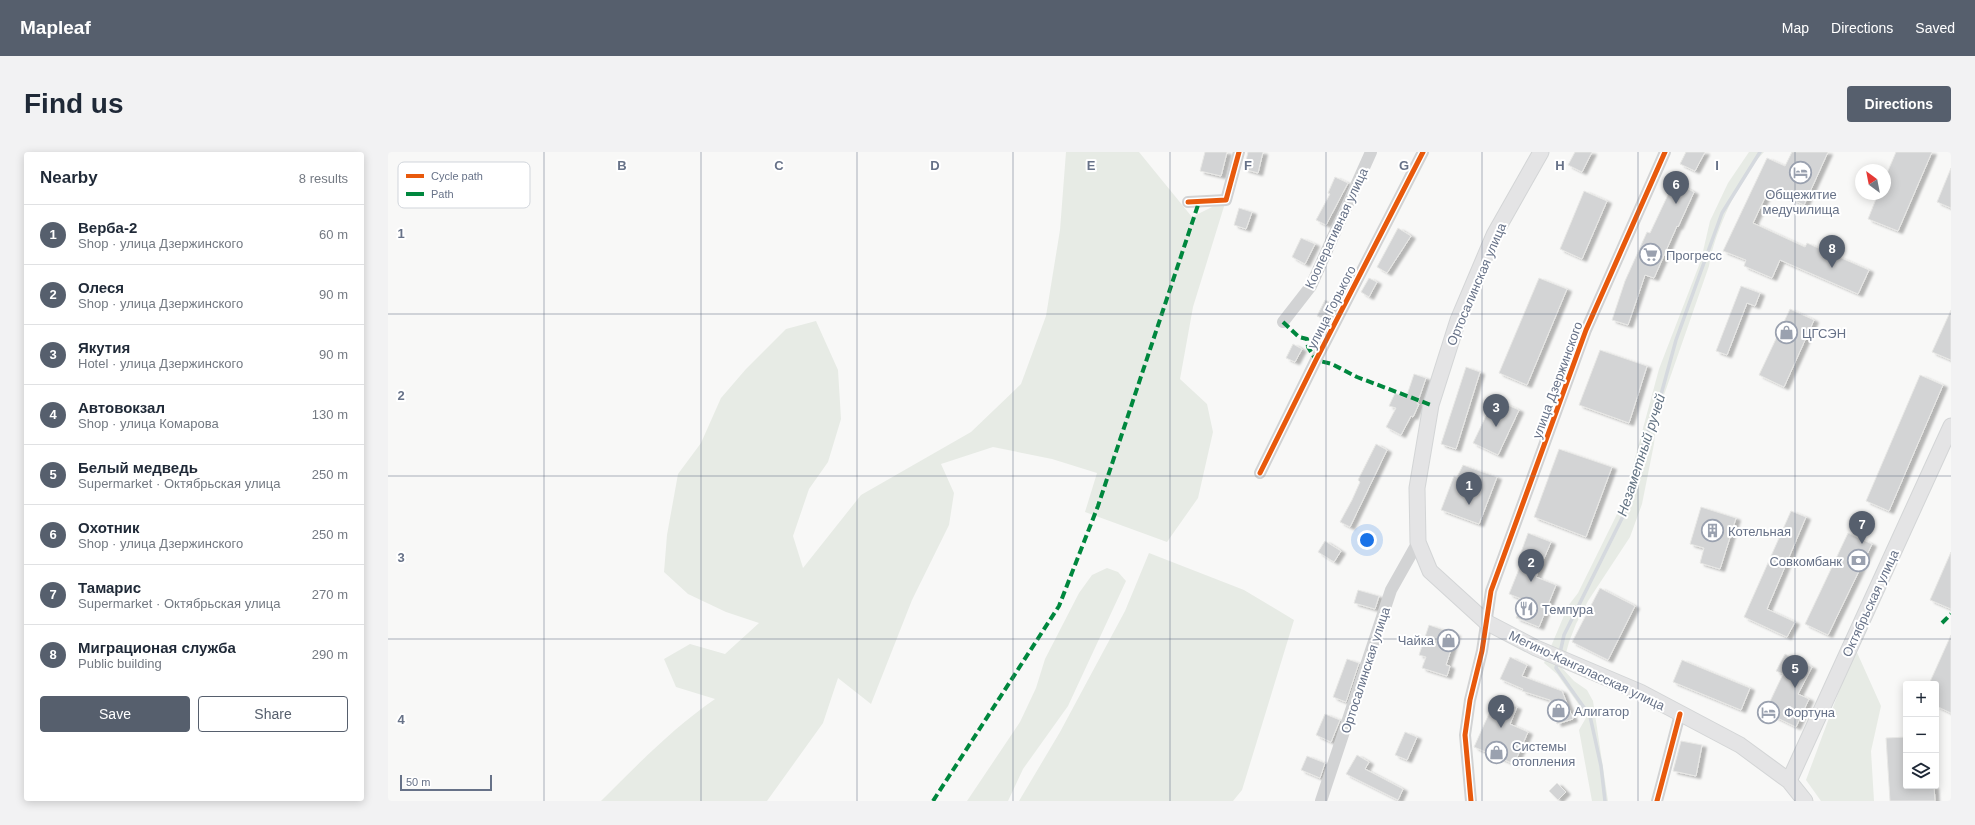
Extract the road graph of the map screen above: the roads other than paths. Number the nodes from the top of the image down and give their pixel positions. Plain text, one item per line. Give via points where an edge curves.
1 (1239, 152) edge
2 (1370, 152) edge
3 (1423, 152) edge
4 (1540, 152) edge
5 (1666, 152) edge
6 (1188, 202) dead end
7 (1283, 322) dead end
8 (1951, 426) edge
9 (1260, 473) dead end
10 (1418, 542) junction
11 (1486, 622) junction
12 (1680, 714) junction
13 (1789, 781) junction
14 (1321, 801) edge
15 (1471, 801) edge
16 (1657, 801) edge
17 (1805, 801) edge

1 - 6 street via 1226,200
2 - 7 street, Кооперативная улица via 1312,286
3 - 9 street, улица Горького
4 - 10 main road, Ортосалинская улица via 1494,235 1458,320 1431,405 1417,488
5 - 11 street, улица Дзержинского via 1586,330 1491,591
8 - 13 main road, Октябрьская улица
10 - 11 main road, Ортосалинская улица via 1430,571
10 - 14 street, Ортосалинская улица via 1392,590
11 - 12 main road, Мегино-Кангаласская улица via 1536,648 1640,692
11 - 15 street, улица Дзержинского via 1465,735
12 - 13 main road, Мегино-Кангаласская улица via 1740,745
12 - 16 street
13 - 17 main road, Мегино-Кангаласская улица

